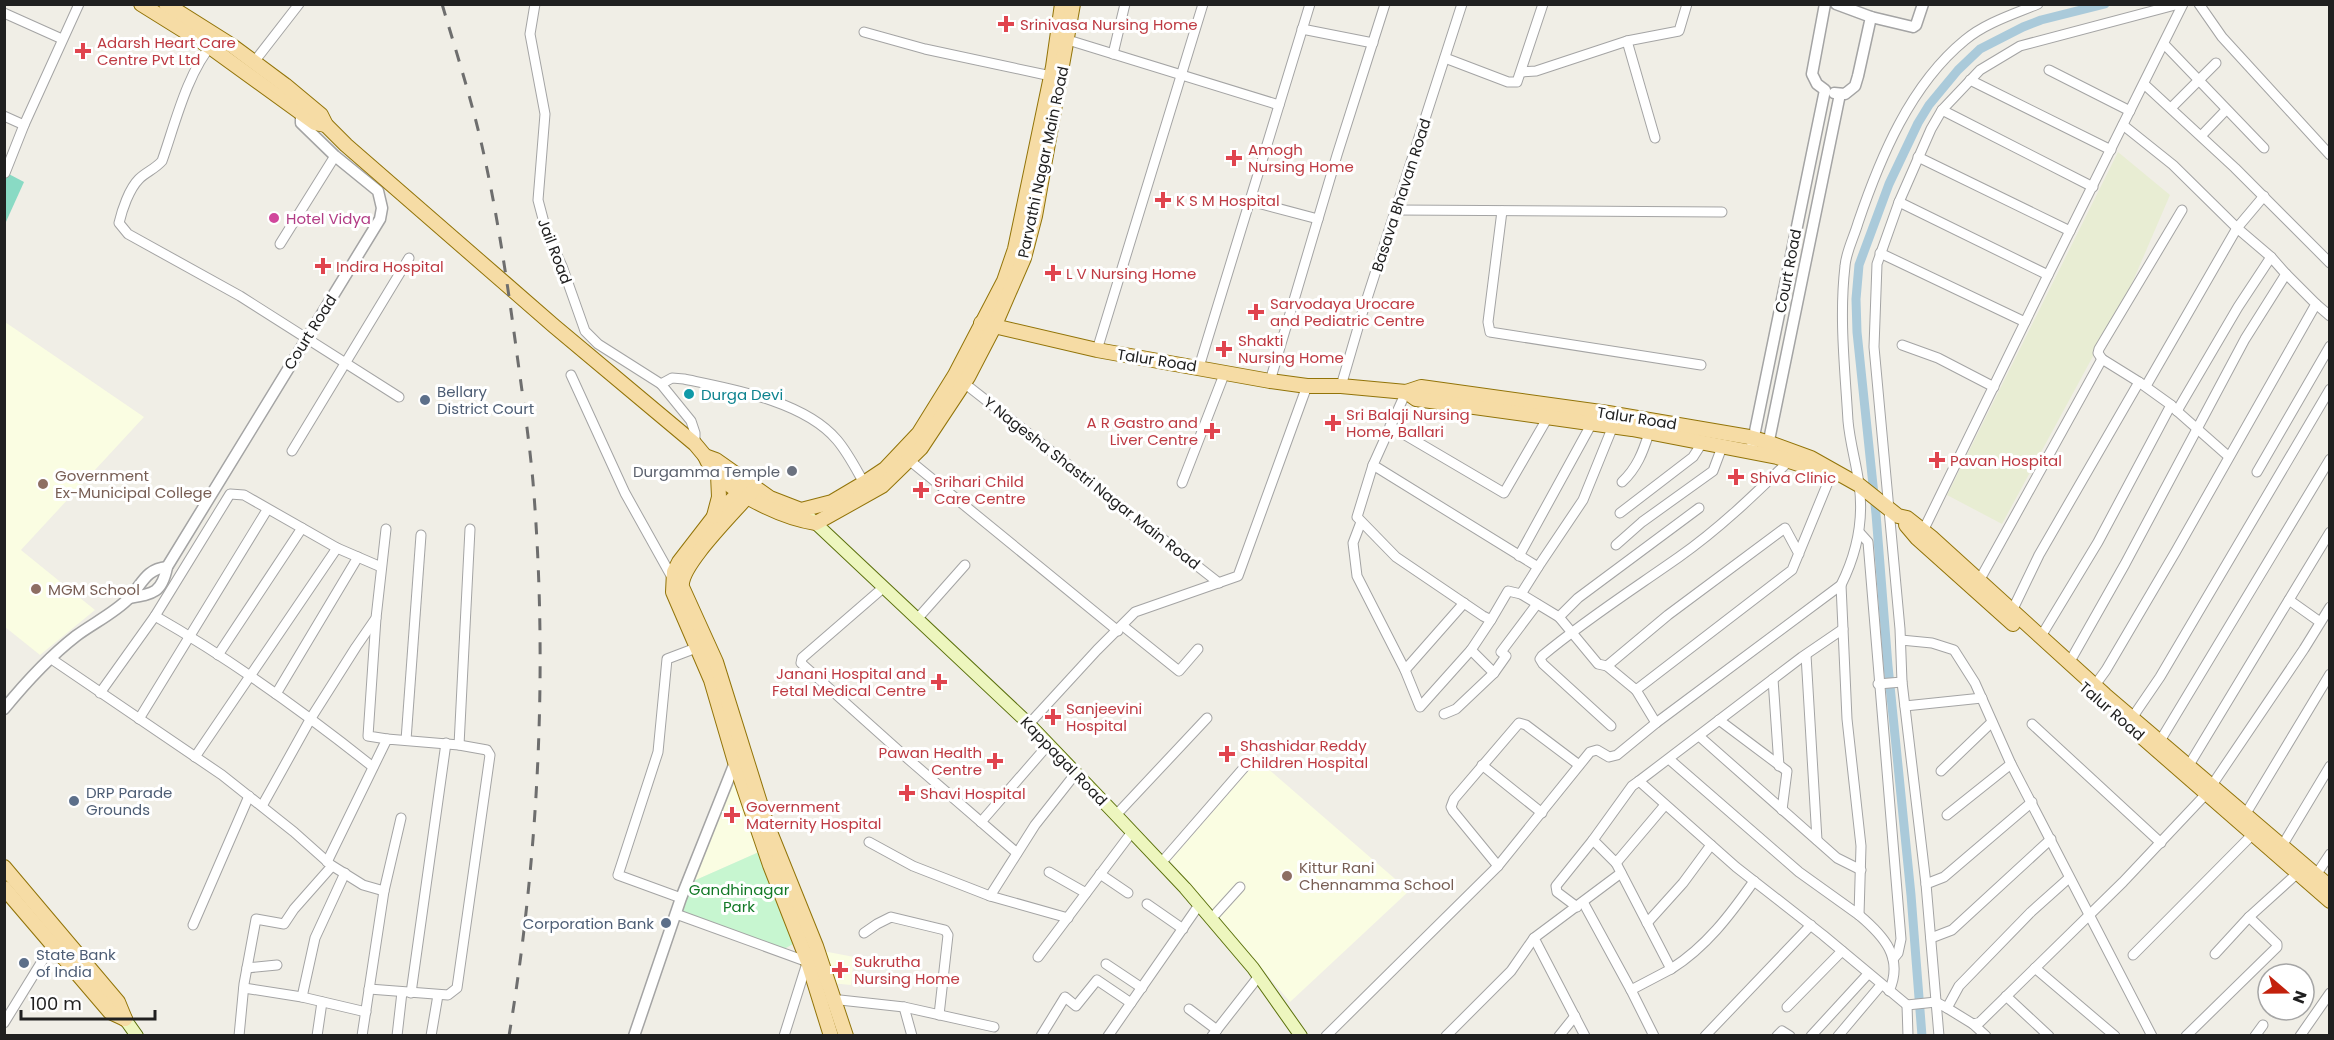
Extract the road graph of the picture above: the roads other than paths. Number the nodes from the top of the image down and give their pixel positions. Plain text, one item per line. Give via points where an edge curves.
1 (79, 4) edge
2 (141, 4) edge
3 (166, 4) edge
4 (299, 4) edge
5 (535, 4) edge
6 (1062, 4) edge
7 (1073, 4) edge
8 (1125, 4) edge
9 (1203, 4) edge
10 (1310, 4) edge
11 (1385, 4) edge
12 (1462, 4) edge
13 (1543, 4) edge
14 (1687, 4) edge
15 (1825, 4) edge
16 (1836, 4) edge
17 (1923, 4) edge
18 (2038, 4) edge
19 (2181, 4) edge
20 (2199, 4) edge
21 (182, 9) edge
22 (4, 13) edge
23 (1870, 17) junction
24 (1302, 29) junction
25 (864, 32) dead end
26 (62, 39) junction
27 (1068, 40) junction
28 (1627, 41) junction
29 (214, 42) junction
30 (1373, 43) junction
31 (2164, 44) junction
32 (1113, 54) junction
33 (1445, 58) junction
34 (254, 62) junction
35 (2216, 63) dead end
36 (2049, 70) dead end
37 (1522, 72) junction
38 (1181, 75) junction
39 (1051, 76) junction
40 (2198, 79) junction
41 (1970, 80) junction
42 (2144, 84) junction
43 (1825, 90) junction
44 (1840, 94) junction
45 (1279, 105) junction
46 (2171, 108) junction
47 (1942, 110) junction
48 (2226, 110) junction
49 (2130, 111) junction
50 (301, 113) junction
51 (4, 116) edge
52 (24, 125) junction
53 (326, 125) junction
54 (2123, 125) junction
55 (2201, 136) junction
56 (1655, 138) dead end
57 (2264, 148) dead end
58 (2111, 150) junction
59 (2330, 155) edge
60 (335, 156) junction
61 (1918, 157) junction
62 (5, 172) edge
63 (2093, 187) junction
64 (2264, 196) junction
65 (1250, 201) junction
66 (1899, 202) junction
67 (1396, 210) junction
68 (2182, 210) dead end
69 (1502, 211) junction
70 (1722, 212) dead end
71 (1318, 219) junction
72 (2237, 228) junction
73 (2070, 231) junction
74 (280, 244) dead end
75 (1880, 253) junction
76 (2271, 257) junction
77 (409, 258) dead end
78 (2330, 263) edge
79 (2286, 274) junction
80 (2048, 275) junction
81 (2316, 304) junction
82 (2330, 316) edge
83 (2025, 322) junction
84 (988, 325) junction
85 (306, 338) junction
86 (1902, 345) dead end
87 (2330, 346) edge
88 (1097, 350) junction
89 (2102, 359) junction
90 (345, 364) junction
91 (1701, 365) dead end
92 (1199, 367) junction
93 (1225, 372) junction
94 (571, 375) dead end
95 (1270, 381) junction
96 (964, 382) junction
97 (661, 384) junction
98 (2143, 384) junction
99 (1307, 386) junction
100 (1341, 386) junction
101 (1994, 387) junction
102 (2330, 389) edge
103 (1406, 393) junction
104 (399, 397) dead end
105 (2174, 408) junction
106 (1548, 417) junction
107 (1592, 423) junction
108 (1390, 426) junction
109 (1613, 426) junction
110 (2197, 429) junction
111 (1649, 433) junction
112 (1753, 438) junction
113 (1702, 443) junction
114 (695, 444) junction
115 (1722, 447) junction
116 (1767, 449) junction
117 (292, 451) dead end
118 (1750, 452) junction
119 (705, 456) junction
120 (2228, 456) junction
121 (2330, 459) edge
122 (909, 460) junction
123 (1789, 461) junction
124 (1373, 465) junction
125 (2257, 472) dead end
126 (718, 475) junction
127 (1831, 475) junction
128 (1622, 482) dead end
129 (864, 483) junction
130 (1182, 483) dead end
131 (1859, 485) junction
132 (747, 490) junction
133 (1699, 508) dead end
134 (267, 510) junction
135 (801, 510) junction
136 (1893, 511) junction
137 (1620, 513) dead end
138 (713, 518) junction
139 (1361, 522) junction
140 (816, 524) junction
141 (302, 528) junction
142 (386, 529) dead end
143 (470, 529) dead end
144 (1923, 531) junction
145 (2330, 531) edge
146 (1859, 532) junction
147 (421, 535) dead end
148 (1616, 545) dead end
149 (337, 548) junction
150 (1799, 554) junction
151 (1519, 556) junction
152 (358, 557) junction
153 (965, 565) dead end
154 (167, 567) junction
155 (381, 567) junction
156 (1538, 567) junction
157 (673, 579) junction
158 (1979, 580) junction
159 (1219, 583) junction
160 (1841, 585) junction
161 (884, 587) junction
162 (1521, 594) junction
163 (129, 598) junction
164 (2289, 600) junction
165 (1464, 603) junction
166 (1537, 604) junction
167 (2330, 607) edge
168 (2012, 611) junction
169 (155, 616) junction
170 (1559, 617) junction
171 (376, 618) junction
172 (918, 618) junction
173 (1491, 620) junction
174 (2320, 622) junction
175 (1121, 628) junction
176 (1843, 629) junction
177 (1571, 632) junction
178 (190, 636) junction
179 (2040, 638) junction
180 (1901, 640) junction
181 (696, 648) junction
182 (1198, 649) dead end
183 (1471, 650) junction
184 (219, 655) junction
185 (1806, 655) junction
186 (50, 658) junction
187 (2069, 663) junction
188 (1607, 666) junction
189 (1406, 670) junction
190 (1494, 673) junction
191 (2330, 674) edge
192 (249, 677) junction
193 (1773, 679) junction
194 (1900, 682) junction
195 (1881, 684) junction
196 (2093, 689) junction
197 (1636, 690) junction
198 (100, 693) junction
199 (276, 694) junction
200 (1982, 698) junction
201 (1905, 706) junction
202 (4, 709) edge
203 (1444, 714) dead end
204 (311, 718) junction
205 (1207, 718) dead end
206 (2132, 718) junction
207 (139, 719) junction
208 (1719, 720) junction
209 (1992, 722) junction
210 (1656, 723) junction
211 (1029, 724) junction
212 (2032, 724) dead end
213 (1611, 726) dead end
214 (1699, 736) junction
215 (387, 739) junction
216 (406, 740) junction
217 (2160, 741) junction
218 (446, 743) junction
219 (742, 744) junction
220 (459, 745) junction
221 (1048, 745) junction
222 (195, 757) junction
223 (1669, 759) junction
224 (735, 762) junction
225 (1248, 763) dead end
226 (2011, 764) junction
227 (1482, 765) junction
228 (1579, 765) junction
229 (2189, 765) junction
230 (1779, 766) junction
231 (2330, 766) edge
232 (373, 767) junction
233 (1941, 771) dead end
234 (1076, 773) junction
235 (1639, 781) junction
236 (2209, 790) junction
237 (249, 796) junction
238 (2032, 802) junction
239 (1665, 805) junction
240 (262, 806) junction
241 (1782, 810) junction
242 (1542, 813) junction
243 (2245, 814) junction
244 (1116, 815) junction
245 (1947, 815) dead end
246 (401, 818) dead end
247 (981, 822) junction
248 (1132, 832) junction
249 (2253, 834) junction
250 (2051, 839) junction
251 (1593, 840) junction
252 (1817, 840) junction
253 (869, 842) dead end
254 (2161, 843) junction
255 (1711, 845) junction
256 (2282, 846) junction
257 (1017, 853) junction
258 (2330, 854) edge
259 (1161, 863) junction
260 (1616, 863) junction
261 (330, 864) junction
262 (1498, 866) junction
263 (4, 867) edge
264 (2301, 869) junction
265 (1861, 870) junction
266 (1049, 872) dead end
267 (345, 873) junction
268 (1622, 873) junction
269 (1100, 874) junction
270 (2316, 875) junction
271 (2069, 878) junction
272 (1754, 881) junction
273 (1926, 884) junction
274 (1240, 887) dead end
275 (2330, 887) edge
276 (4, 888) edge
277 (384, 891) junction
278 (1086, 893) junction
279 (1128, 893) dead end
280 (990, 896) junction
281 (681, 898) junction
282 (2330, 901) edge
283 (1147, 904) dead end
284 (1580, 904) junction
285 (1199, 905) junction
286 (2095, 908) junction
287 (676, 914) junction
288 (1859, 915) junction
289 (2249, 917) junction
290 (1068, 918) junction
291 (1211, 919) junction
292 (1647, 923) junction
293 (193, 925) dead end
294 (1811, 925) junction
295 (1183, 929) junction
296 (864, 933) dead end
297 (1534, 938) junction
298 (1931, 938) junction
299 (52, 945) junction
300 (1842, 951) junction
301 (2215, 954) dead end
302 (2133, 955) dead end
303 (1038, 957) dead end
304 (813, 958) junction
305 (1893, 959) junction
306 (1106, 964) dead end
307 (277, 965) dead end
308 (247, 968) junction
309 (2035, 968) junction
310 (1671, 969) junction
311 (1868, 974) junction
312 (1259, 976) junction
313 (244, 988) junction
314 (1142, 988) junction
315 (1885, 988) junction
316 (369, 989) junction
317 (1631, 990) junction
318 (407, 992) junction
319 (2330, 993) edge
320 (438, 995) junction
321 (2006, 996) junction
322 (302, 997) junction
323 (819, 999) junction
324 (322, 1002) junction
325 (1936, 1002) junction
326 (1131, 1003) junction
327 (836, 1004) junction
328 (1907, 1005) junction
329 (904, 1007) junction
330 (1787, 1007) dead end
331 (1947, 1008) junction
332 (1189, 1009) dead end
333 (366, 1011) junction
334 (939, 1015) junction
335 (1575, 1016) junction
336 (4, 1023) edge
337 (1973, 1024) junction
338 (2263, 1025) dead end
339 (994, 1027) dead end
340 (130, 1030) edge
341 (1841, 1032) edge
342 (1214, 1033) edge
343 (239, 1035) edge
344 (317, 1035) edge
345 (362, 1035) edge
346 (396, 1035) edge
347 (431, 1035) edge
348 (634, 1035) edge
349 (784, 1035) edge
350 (831, 1035) edge
351 (846, 1035) edge
352 (912, 1035) edge
353 (1041, 1035) edge
354 (1108, 1035) edge
355 (1301, 1035) edge
356 (1326, 1035) edge
357 (1446, 1035) edge
358 (1559, 1035) edge
359 (1585, 1035) edge
360 (1654, 1035) edge
361 (1705, 1035) edge
362 (1777, 1035) edge
363 (1790, 1035) edge
364 (1811, 1035) edge
365 (1853, 1035) edge
366 (1908, 1035) edge
367 (1939, 1035) edge
368 (1986, 1035) edge
369 (2049, 1035) edge
370 (2115, 1035) edge
371 (2152, 1035) edge
372 (2186, 1035) edge
373 (2255, 1035) edge
374 (2300, 1035) edge

1 - 26 street
2 - 29 main road
3 - 21 main road
4 - 34 street
5 - 97 street, Jail Road via 530,34 545,114 538,200 547,234 591,339
6 - 39 main road, Parvathi Nagar Main Road
7 - 27 main road, Parvathi Nagar Main Road
8 - 32 street
9 - 38 street
10 - 24 street
11 - 30 street
12 - 33 street, Basava Bhavan Road
13 - 37 street
14 - 28 street via 1679,31
15 - 43 street via 1812,74
16 - 23 street
17 - 23 street via 1913,27
18 - 131 street via 1966,39 1939,67 1913,100 1866,198 1845,263 1841,308 1850,441
19 - 31 street
19 - 41 street via 2020,46
20 - 59 street via 2222,37
21 - 29 main road
22 - 26 street
23 - 44 street, Court Road via 1855,86
24 - 30 street
24 - 45 street
25 - 39 street via 925,50
26 - 52 street
27 - 32 street
27 - 84 main road, Parvathi Nagar Main Road via 1024,258
28 - 37 street via 1536,71
28 - 56 street
29 - 34 main road
29 - 50 main road
29 - 85 street via 190,84 162,161 136,184 119,223 128,234
30 - 71 street
31 - 40 street
31 - 42 street
32 - 38 street
33 - 37 street via 1513,83
33 - 67 street, Basava Bhavan Road
34 - 53 main road via 309,104
35 - 40 street
36 - 49 street
38 - 45 street
38 - 88 street
39 - 84 main road, Parvathi Nagar Main Road via 1015,249
40 - 46 street
40 - 48 street
41 - 47 street
41 - 58 street
42 - 46 street
42 - 49 street
43 - 44 street
43 - 112 street, Court Road
44 - 116 street, Court Road
45 - 65 street
46 - 55 street
47 - 61 street
47 - 63 street
48 - 55 street
48 - 57 street
49 - 54 street
50 - 53 main road
50 - 60 street, Court Road via 301,123
51 - 52 street
52 - 62 street
53 - 114 main road
54 - 58 street
54 - 72 street via 2173,165
55 - 64 street
58 - 63 street
60 - 74 street
60 - 85 street, Court Road via 378,191 382,208 380,219
61 - 66 street
61 - 73 street
63 - 73 street
64 - 72 street
64 - 78 street
65 - 71 street
65 - 92 street
66 - 75 street
66 - 80 street
67 - 69 street
67 - 100 street, Basava Bhavan Road
68 - 89 street via 2099,349
69 - 70 street
69 - 91 street via 1490,332
71 - 95 street
72 - 76 street
72 - 98 street
73 - 80 street
75 - 83 street
75 - 136 street via 1874,347
76 - 79 street
76 - 105 street
77 - 90 street
79 - 81 street
79 - 110 street via 2245,339
80 - 83 street
81 - 82 street
81 - 120 street
83 - 101 street
84 - 88 main road, Talur Road
84 - 96 main road, Parvathi Nagar Main Road
84 - 129 main road via 919,433 885,469
85 - 90 street
85 - 154 street, Court Road
86 - 101 street via 1938,358
87 - 125 street
88 - 92 main road, Talur Road
89 - 98 street
89 - 158 street
90 - 104 street
90 - 117 street
92 - 93 main road, Talur Road
93 - 95 main road, Talur Road
93 - 130 street
94 - 157 street via 626,492
95 - 99 main road, Talur Road
96 - 122 main road, Parvathi Nagar Main Road
96 - 159 street, Y Nagesha Shastri Nagar Main Road
97 - 114 street, Jail Road via 691,421
97 - 129 street via 672,378 684,379 763,398 790,409 837,440
98 - 105 street
98 - 168 street via 2039,555
99 - 100 main road, Talur Road
99 - 159 street via 1238,576
100 - 103 main road, Talur Road
101 - 144 street
102 - 206 street
103 - 106 main road, Talur Road via 1416,399
103 - 108 street
103 - 112 main road, Talur Road via 1421,387
105 - 110 street
105 - 179 street
106 - 107 main road, Talur Road
106 - 108 street via 1504,493
107 - 109 main road, Talur Road
107 - 151 street
108 - 124 street
109 - 111 main road, Talur Road
109 - 156 street via 1583,500
110 - 120 street
110 - 187 street
111 - 113 main road, Talur Road
111 - 128 street via 1641,457
112 - 116 main road, Talur Road
112 - 118 street, Court Road
113 - 115 main road, Talur Road
113 - 137 street via 1693,458
114 - 119 main road
115 - 118 main road, Talur Road
115 - 148 street via 1713,471
116 - 118 main road, Talur Road
116 - 123 main road, Talur Road
116 - 131 main road, Talur Road via 1811,458
119 - 126 main road via 709,468
119 - 132 main road via 716,460
120 - 196 street
121 - 217 street
122 - 140 main road, Parvathi Nagar Main Road via 882,486
122 - 175 street
123 - 127 main road, Talur Road
123 - 177 street via 1748,502 1679,557
124 - 139 street via 1357,517
124 - 151 street
126 - 132 main road
126 - 138 main road via 719,497
127 - 131 main road, Talur Road
127 - 150 street
129 - 135 main road via 832,502
131 - 136 main road, Talur Road
131 - 146 street
132 - 135 main road
132 - 138 main road
132 - 140 main road via 785,516
132 - 219 main road via 682,583 717,662
133 - 170 street via 1578,597
134 - 141 street
134 - 169 street via 244,495 230,494
134 - 178 street
135 - 140 main road, Kappagal Road
136 - 144 main road, Talur Road
136 - 180 street
136 - 196 main road, Talur Road via 1917,538
138 - 157 main road via 679,562
139 - 165 street via 1396,557
139 - 189 street via 1353,543 1357,576
140 - 161 main road, Kappagal Road
141 - 149 street
141 - 184 street
142 - 155 street
143 - 220 street
144 - 158 main road, Talur Road
145 - 164 street
146 - 160 street
146 - 195 street via 1868,542
147 - 216 street
149 - 152 street
149 - 192 street
150 - 188 street via 1785,528
150 - 197 street via 1792,570
151 - 156 street
152 - 155 street
152 - 199 street
153 - 172 street
154 - 163 street, Court Road via 158,568 141,580
154 - 163 street, Court Road via 155,592
155 - 171 street
156 - 162 street
157 - 181 main road via 675,598
158 - 168 main road, Talur Road
159 - 175 street via 1135,612
160 - 176 street
160 - 210 street
161 - 172 main road, Kappagal Road
161 - 247 street via 802,658 801,663
162 - 166 street
162 - 173 street via 1508,591
163 - 186 street, Court Road
164 - 174 street
164 - 229 street
165 - 173 street
165 - 189 street
166 - 170 street
166 - 190 street via 1501,652 1506,656
167 - 174 street
168 - 179 main road, Talur Road
169 - 178 street
169 - 198 street
170 - 177 street
171 - 204 street
171 - 215 street via 368,735
172 - 211 main road, Kappagal Road
173 - 183 street
174 - 236 street
175 - 182 street via 1179,671
175 - 211 street
176 - 185 street
176 - 265 street
177 - 188 street via 1598,664
177 - 213 street via 1542,656 1541,662
178 - 184 street
178 - 207 street
179 - 187 main road, Talur Road
180 - 194 street
180 - 200 street via 1932,643 1954,651
181 - 224 main road via 711,680
181 - 281 street via 667,659 658,752 618,875
183 - 189 street via 1420,707
183 - 190 street
184 - 192 street
185 - 193 street
185 - 252 street
186 - 198 street
186 - 202 street, Court Road
187 - 196 main road, Talur Road
188 - 197 street
190 - 203 street via 1456,709
191 - 243 street
192 - 199 street
192 - 222 street
193 - 208 street
193 - 230 street
194 - 195 street
194 - 201 street
195 - 305 street via 1901,939
196 - 206 main road, Talur Road
196 - 236 main road, Talur Road
197 - 210 street
198 - 207 street
199 - 204 street
200 - 201 street
200 - 209 street
201 - 273 street
204 - 232 street
204 - 240 street
205 - 244 street
206 - 217 main road, Talur Road
207 - 222 street
208 - 214 street
208 - 230 street
209 - 226 street
209 - 233 street
210 - 228 street via 1617,755 1609,757 1593,750
211 - 221 main road, Kappagal Road
212 - 254 street
214 - 223 street
214 - 241 street
215 - 216 street
215 - 232 street
216 - 218 street
217 - 229 main road, Talur Road
218 - 220 street
218 - 318 street
219 - 224 street
219 - 304 main road
220 - 320 street via 487,750 490,754 457,988 448,995
221 - 234 main road, Kappagal Road
221 - 247 street
222 - 237 street
223 - 235 street
223 - 288 street via 1799,872
224 - 281 street
224 - 304 main road via 770,865
225 - 259 street
226 - 238 street
226 - 245 street
227 - 228 street via 1519,723
227 - 242 street
227 - 262 street via 1451,807
228 - 242 street
229 - 236 main road, Talur Road
230 - 241 street via 1787,771
231 - 256 street
232 - 261 street
234 - 244 main road, Kappagal Road
234 - 257 street
235 - 239 street
235 - 251 street
236 - 243 main road, Talur Road
236 - 249 main road, Talur Road
236 - 254 street
237 - 240 street
237 - 293 street
238 - 250 street
238 - 273 street via 1944,877
239 - 255 street
239 - 260 street
240 - 261 street
241 - 252 street
242 - 262 street
243 - 256 main road, Talur Road
244 - 248 main road, Kappagal Road
246 - 277 street
247 - 257 street
248 - 259 main road, Kappagal Road
248 - 269 street
249 - 264 main road, Talur Road
249 - 302 street
250 - 271 street
250 - 298 street via 1952,930
251 - 260 street
251 - 284 street via 1556,886 1557,892
252 - 265 street via 1837,858
253 - 280 street via 913,866
254 - 286 street
255 - 272 street
255 - 292 street
256 - 264 main road, Talur Road
257 - 280 street
258 - 270 street
259 - 285 main road, Kappagal Road
260 - 268 street
261 - 267 street
261 - 308 street via 284,924 255,919
262 - 356 street
263 - 340 main road via 118,1002
264 - 270 main road, Talur Road
264 - 282 main road, Talur Road
264 - 289 street
265 - 288 street
266 - 278 street
267 - 277 street via 363,885
267 - 322 street via 315,938
268 - 284 street
268 - 292 street
269 - 278 street
269 - 279 street
270 - 275 main road, Talur Road
271 - 286 street
271 - 331 street via 1959,986
272 - 294 street
272 - 310 street via 1693,955
273 - 298 street
274 - 291 street
276 - 299 main road
277 - 316 street
278 - 290 street
280 - 290 street
281 - 287 street
283 - 295 street
284 - 297 street
284 - 317 street
285 - 291 main road, Kappagal Road
285 - 295 street
286 - 309 street
286 - 371 street
287 - 304 street
287 - 348 street
288 - 305 street via 1880,933
289 - 301 street
289 - 372 street via 2277,947
290 - 303 street
291 - 312 main road, Kappagal Road
292 - 310 street
294 - 300 street
294 - 361 street
295 - 314 street
296 - 334 street via 891,917 945,930 948,934
297 - 335 street
297 - 357 street via 1511,971
298 - 325 street
299 - 336 street
299 - 340 main road
300 - 311 street
300 - 330 street
304 - 323 main road
304 - 327 main road
304 - 349 street
305 - 315 street via 1895,974
306 - 314 street
307 - 308 street
308 - 313 street
309 - 321 street
309 - 370 street
310 - 317 street
311 - 315 street
311 - 364 street
312 - 342 street
312 - 355 main road, Kappagal Road
313 - 322 street
313 - 343 street
314 - 326 street
315 - 328 street
315 - 341 street
316 - 318 street
316 - 333 street
317 - 360 street
318 - 320 street
318 - 346 street
319 - 374 street
320 - 347 street
321 - 337 street via 1980,1022
321 - 369 street
322 - 324 street
323 - 327 street
323 - 350 main road
324 - 333 street
324 - 344 street
325 - 328 street
325 - 331 street
325 - 367 street
326 - 353 street via 1097,980 1076,1006 1065,996
326 - 354 street
327 - 329 street
327 - 351 main road
328 - 366 street
329 - 334 street
329 - 352 street
331 - 337 street
332 - 342 street
333 - 345 street
334 - 339 street
335 - 358 street
335 - 359 street
337 - 368 street
338 - 373 street
341 - 365 street
362 - 363 street via 1782,1031

